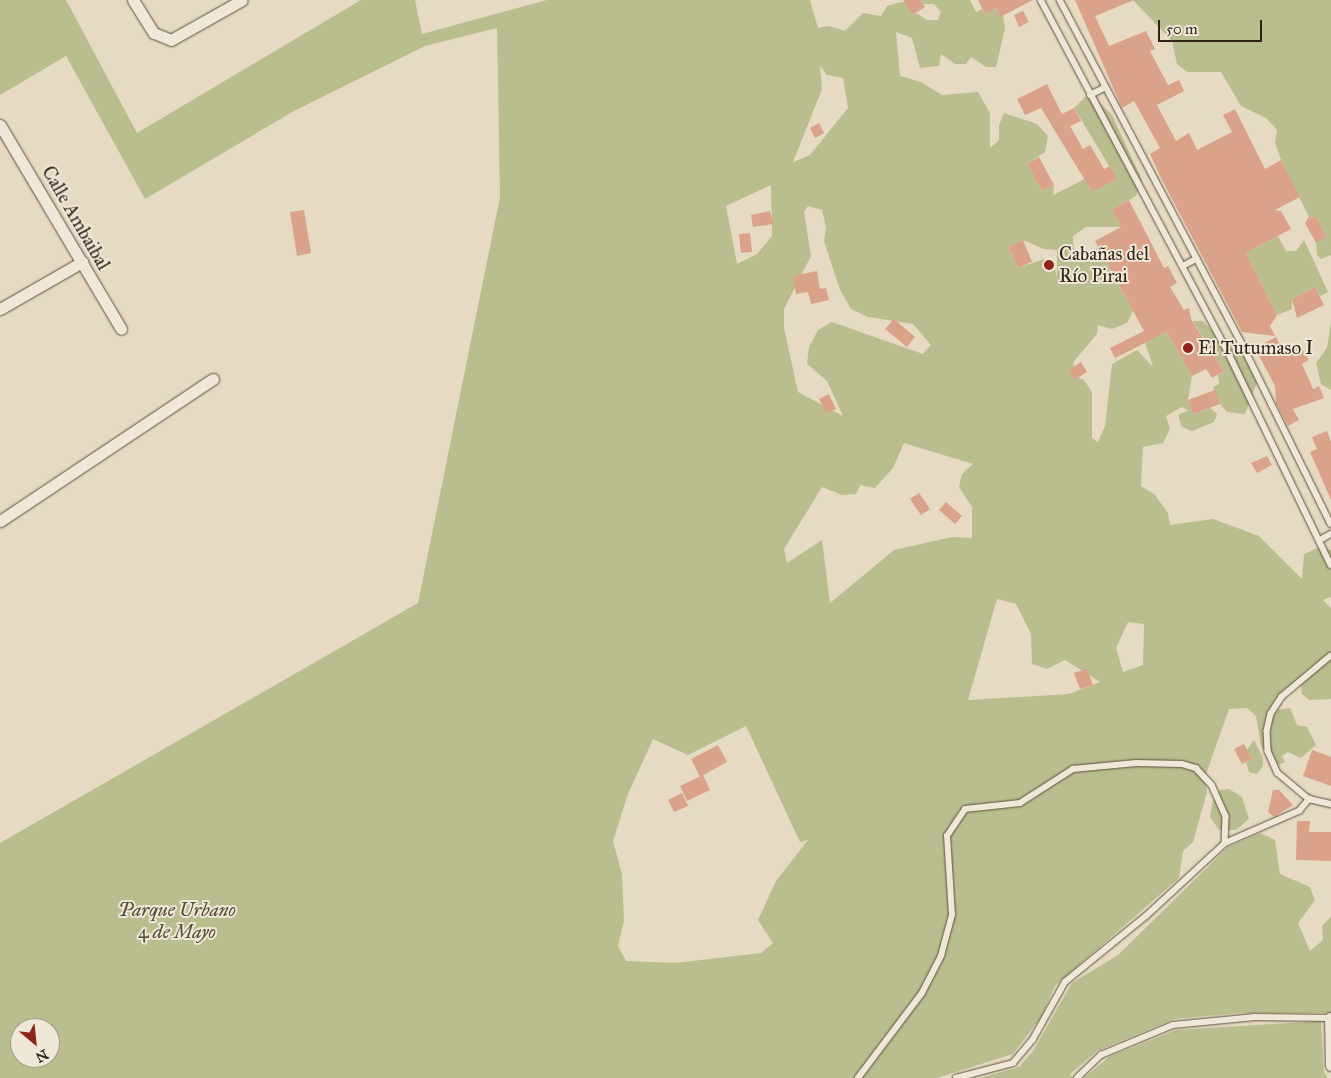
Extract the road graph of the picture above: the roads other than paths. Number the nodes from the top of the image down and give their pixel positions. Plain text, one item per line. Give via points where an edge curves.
1 (133, 0) edge
2 (242, 0) edge
3 (1041, 0) edge
4 (1060, 0) edge
5 (1104, 88) junction
6 (1090, 95) junction
7 (0, 125) edge
8 (1196, 259) junction
9 (82, 262) junction
10 (1182, 266) junction
11 (0, 309) edge
12 (121, 329) dead end
13 (213, 379) dead end
14 (0, 521) edge
15 (1331, 524) edge
16 (1331, 534) edge
17 (1320, 540) junction
18 (1331, 565) edge
19 (1331, 656) edge
20 (1308, 799) junction
21 (1331, 804) edge
22 (1225, 843) junction
23 (1330, 1018) edge
24 (1331, 1066) edge
25 (858, 1078) edge
26 (956, 1078) edge
27 (1077, 1078) edge

1 - 2 street via 154,33 171,40
3 - 6 lane
4 - 5 lane
5 - 6 lane
5 - 8 lane
6 - 10 lane
7 - 9 street, Calle Ambaibal
8 - 10 lane
8 - 15 lane
9 - 11 street
9 - 12 street, Calle Ambaibal
10 - 17 lane
13 - 14 street
16 - 17 lane
17 - 18 lane
19 - 20 lane via 1282,697 1271,714 1267,731 1268,751 1278,773
20 - 21 lane
20 - 22 lane via 1299,811
22 - 25 lane via 1226,816 1212,786 1196,768 1182,764 1136,763 1073,769 1020,803 966,809 947,836 952,915 941,956 922,993
22 - 26 lane via 1146,916 1065,982 1033,1039 1013,1063
23 - 24 street
23 - 27 lane via 1255,1017 1173,1025 1101,1055

